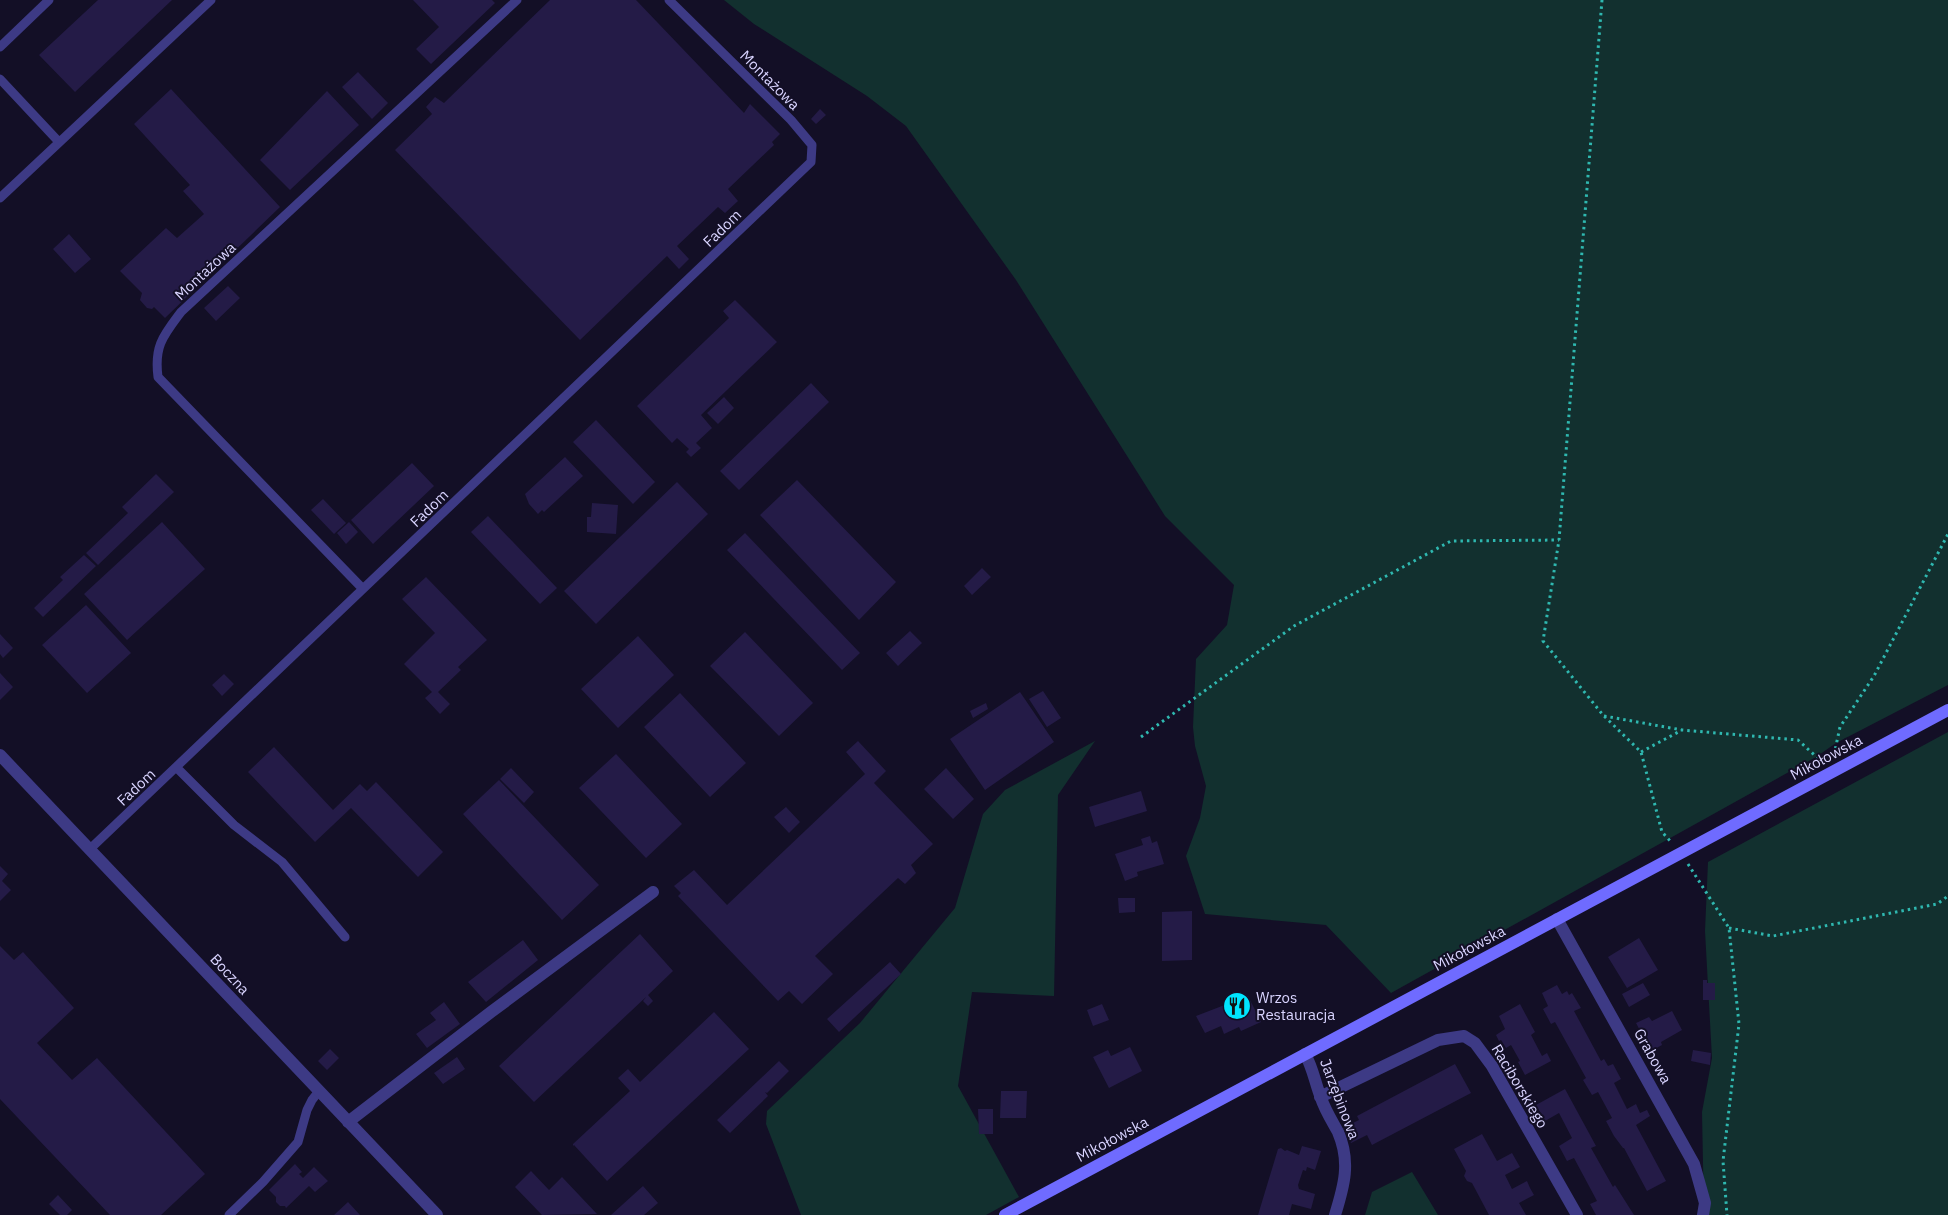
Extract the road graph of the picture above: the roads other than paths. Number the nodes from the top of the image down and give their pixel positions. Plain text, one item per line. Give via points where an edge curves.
1 (49, 0) edge
2 (211, 0) edge
3 (517, 0) edge
4 (670, 0) edge
5 (0, 47) edge
6 (0, 79) edge
7 (59, 142) junction
8 (786, 185) joint
9 (0, 198) edge
10 (363, 589) junction
11 (1948, 710) edge
12 (0, 755) edge
13 (177, 768) junction
14 (90, 849) junction
15 (653, 892) dead end
16 (1557, 919) junction
17 (345, 937) dead end
18 (1305, 1054) junction
19 (319, 1091) junction
20 (1320, 1097) junction
21 (348, 1122) junction
22 (229, 1215) edge
23 (437, 1215) edge
24 (1005, 1215) edge
25 (1335, 1215) edge
26 (1577, 1215) edge
27 (1703, 1215) edge

1 - 5 lane
2 - 7 lane
3 - 10 lane, Montażowa via 181,312 162,336 156,360 158,377
4 - 8 lane, Montażowa via 812,145 811,162
6 - 7 lane
7 - 9 lane
8 - 10 lane, Fadom
10 - 13 lane, Fadom
11 - 16 street, Mikołowska
12 - 14 street, Boczna
13 - 14 lane, Fadom
13 - 17 lane via 234,825 282,862
14 - 19 street, Boczna
15 - 21 street
16 - 18 street, Mikołowska
16 - 27 street, Grabowa via 1694,1164 1705,1203
18 - 20 street, Jarzębinowa
18 - 24 street, Mikołowska
19 - 21 street, Boczna
19 - 22 lane via 307,1110 298,1142
20 - 25 street, Jarzębinowa via 1339,1135 1346,1170
20 - 26 street, Raciborskiego via 1438,1040 1464,1036 1475,1043 1492,1066
21 - 23 street, Boczna

